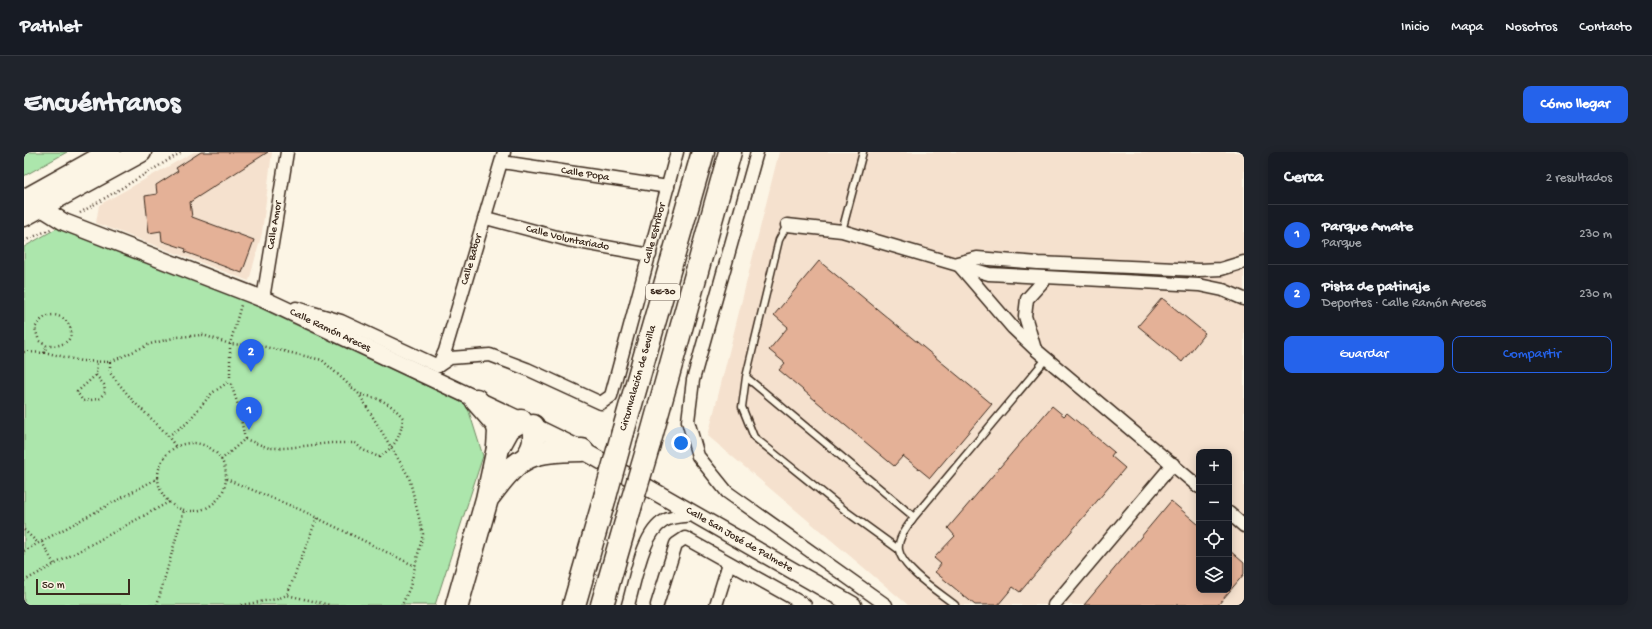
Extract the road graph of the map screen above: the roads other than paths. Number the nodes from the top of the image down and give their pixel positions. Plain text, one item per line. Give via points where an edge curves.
1 (110, 152) edge
2 (141, 152) edge
3 (287, 152) edge
4 (677, 152) edge
5 (703, 152) edge
6 (730, 152) edge
7 (734, 152) edge
8 (757, 152) edge
9 (863, 152) edge
10 (503, 157) edge
11 (668, 187) junction
12 (30, 204) edge
13 (486, 218) junction
14 (787, 225) joint
15 (842, 231) junction
16 (708, 238) junction
17 (650, 255) junction
18 (1244, 262) edge
19 (957, 263) junction
20 (1046, 278) junction
21 (263, 299) junction
22 (1244, 299) edge
23 (1035, 349) junction
24 (1046, 359) junction
25 (438, 366) junction
26 (746, 377) junction
27 (476, 400) junction
28 (527, 423) junction
29 (498, 448) junction
30 (582, 450) junction
31 (527, 457) junction
32 (1173, 464) junction
33 (625, 475) joint
34 (1197, 485) edge
35 (487, 499) junction
36 (695, 515) junction
37 (1232, 516) edge
38 (914, 517) junction
39 (1244, 526) edge
40 (898, 549) junction
41 (729, 563) junction
42 (457, 605) edge
43 (574, 605) edge
44 (602, 605) edge
45 (628, 605) edge
46 (657, 605) edge
47 (716, 605) edge
48 (804, 605) edge
49 (853, 605) edge
50 (886, 605) edge
51 (955, 605) edge
52 (1054, 605) edge

1 - 12 main road
2 - 12 main road
3 - 21 street, Calle Amor
4 - 11 street, Calle Estribor
5 - 43 highway, Circunvalación de Sevilla / SE-30, bridge
6 - 16 highway, SE-30
7 - 16 highway
8 - 50 street via 692,380 688,421 698,456 727,492
9 - 15 lane
10 - 11 street, Calle Popa
10 - 13 street, Calle Babor
11 - 17 street, Calle Estribor
12 - 21 street, Calle Ramón Areces via 64,222
13 - 17 street, Calle Voluntariado via 568,240
13 - 25 street, Calle Babor via 445,351
14 - 15 street
14 - 26 lane via 779,240
15 - 19 street
16 - 44 highway, SE-30, bridge
17 - 25 street, Calle Estribor via 611,396 600,403 490,355 450,358
18 - 19 street via 1221,269 1199,270 977,258
19 - 20 street via 989,274
19 - 23 street via 1013,328
20 - 22 street via 1199,284
20 - 23 street via 1027,299 1025,316
21 - 25 street via 341,321
21 - 27 street, Calle Ramón Areces
23 - 24 street
24 - 32 street
24 - 38 lane
26 - 38 lane
26 - 40 lane via 742,407 754,438
27 - 28 street, Calle Ramón Areces
27 - 29 highway via 497,424
28 - 29 highway via 509,428
28 - 30 street, Calle Ramón Areces
28 - 31 highway via 535,439 534,448
29 - 35 highway
30 - 31 highway via 548,451
30 - 33 street, Calle Ramón Areces
31 - 35 highway via 507,473
32 - 34 street
32 - 52 street
33 - 36 street, Calle San José de Palmete
35 - 42 highway
36 - 45 street via 665,520 652,531 644,548
36 - 49 street, Calle San José de Palmete
37 - 39 street
38 - 40 lane via 901,537
40 - 51 lane via 905,564
41 - 46 street via 685,538 676,544
41 - 47 street
41 - 48 street

